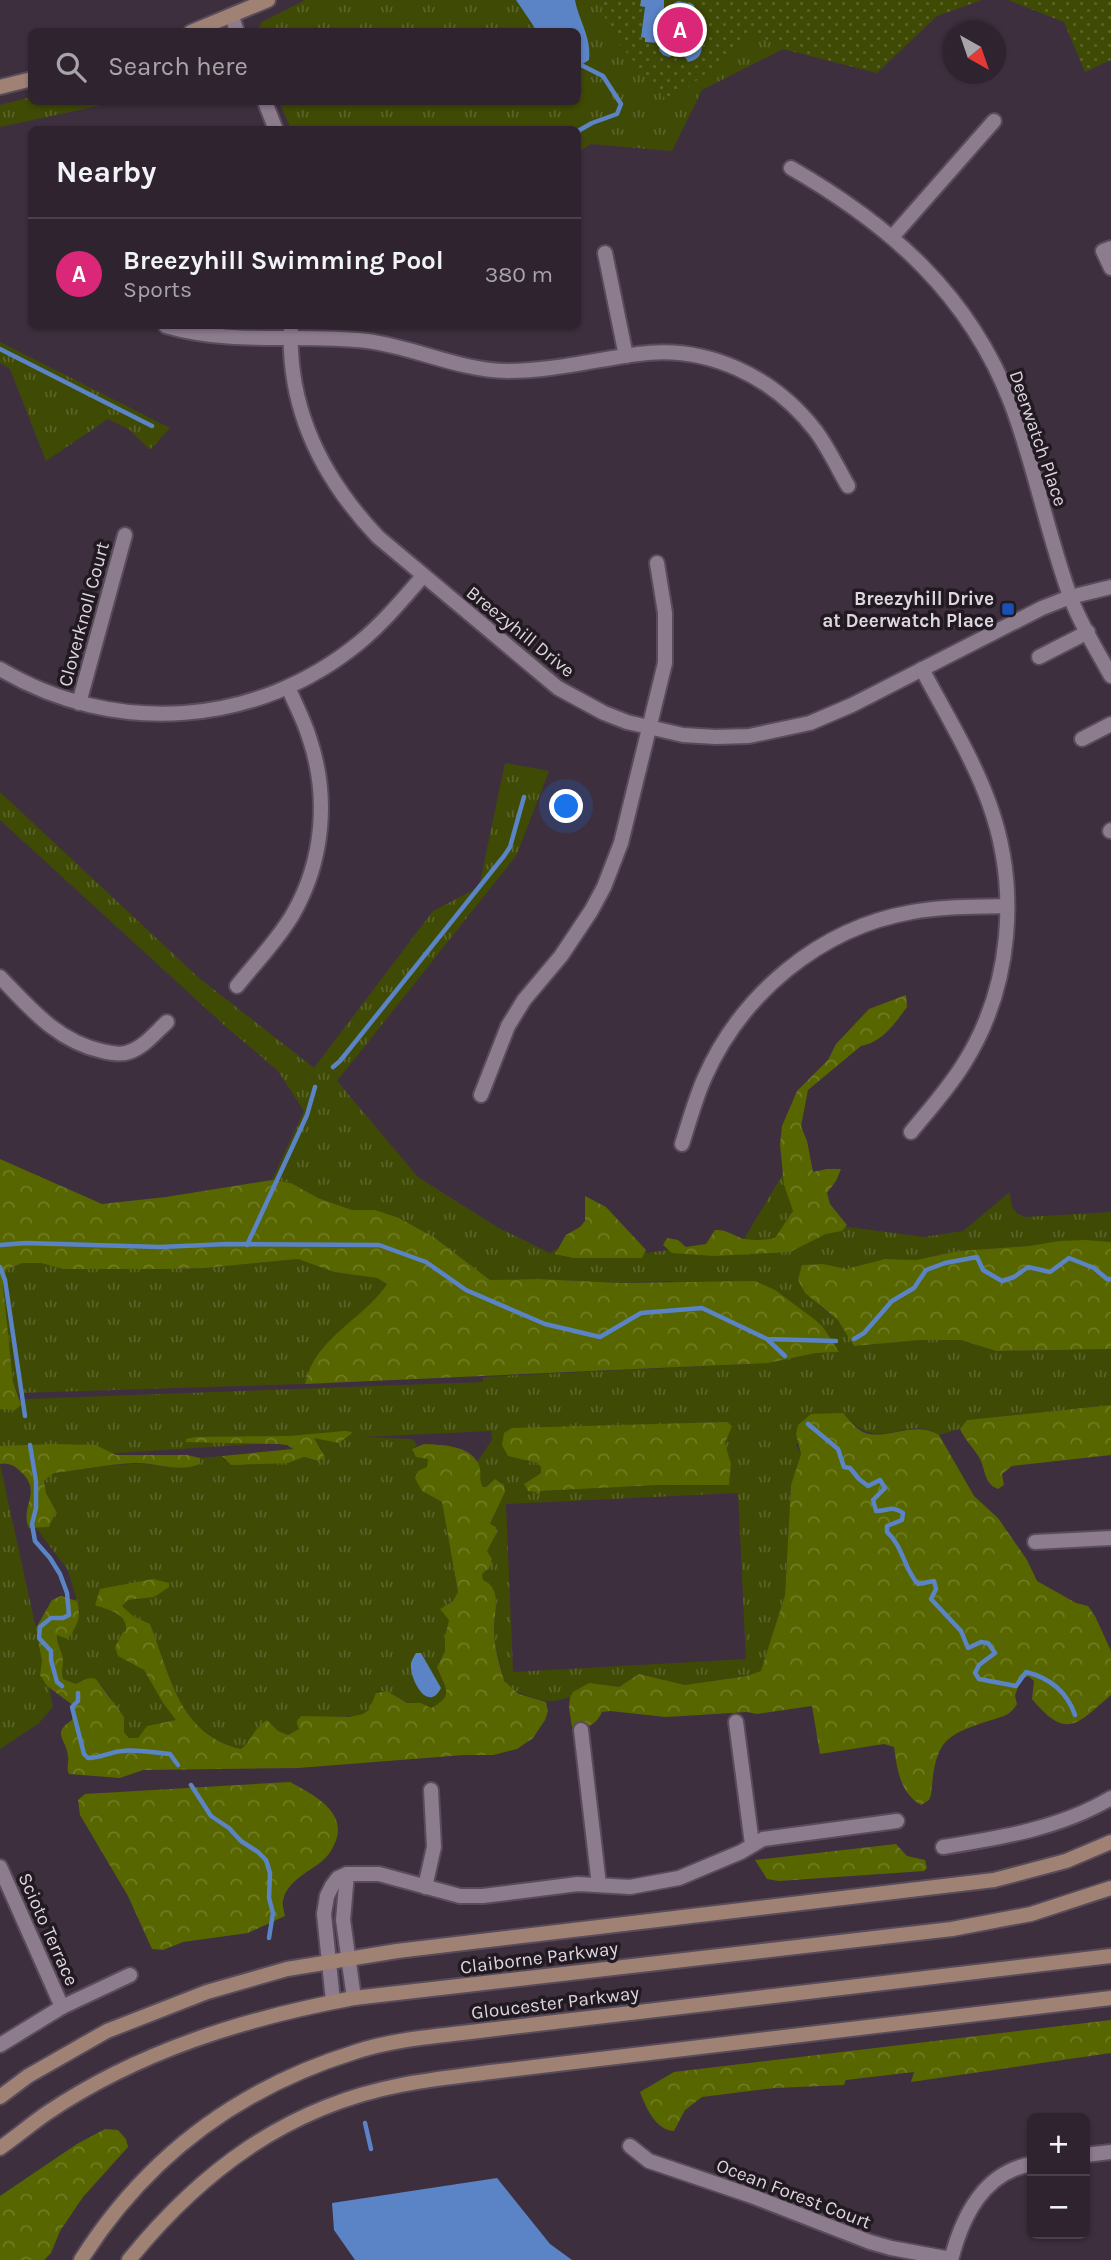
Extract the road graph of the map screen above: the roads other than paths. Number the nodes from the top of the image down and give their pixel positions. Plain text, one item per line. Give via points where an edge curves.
1 (268, 0) edge
2 (232, 16) junction
3 (201, 28) edge
4 (236, 28) edge
5 (28, 80) edge
6 (0, 87) edge
7 (266, 105) edge
8 (994, 121) dead end
9 (274, 126) edge
10 (791, 168) dead end
11 (893, 236) junction
12 (1107, 249) edge
13 (606, 253) dead end
14 (1111, 268) edge
15 (180, 329) edge
16 (290, 332) edge
17 (625, 356) junction
18 (848, 485) dead end
19 (125, 535) dead end
20 (657, 563) dead end
21 (423, 576) junction
22 (1111, 587) edge
23 (1070, 597) junction
24 (1088, 632) junction
25 (1038, 657) dead end
26 (0, 669) edge
27 (922, 669) junction
28 (1111, 676) edge
29 (288, 687) junction
30 (79, 703) junction
31 (1111, 724) edge
32 (650, 729) junction
33 (1082, 739) dead end
34 (1007, 906) junction
35 (0, 977) edge
36 (237, 986) dead end
37 (167, 1022) dead end
38 (481, 1095) dead end
39 (911, 1132) dead end
40 (682, 1144) dead end
41 (1111, 1538) edge
42 (1035, 1542) dead end
43 (736, 1722) dead end
44 (581, 1730) dead end
45 (431, 1790) dead end
46 (1111, 1798) edge
47 (897, 1821) dead end
48 (1111, 1842) edge
49 (752, 1844) junction
50 (943, 1847) dead end
51 (0, 1867) edge
52 (347, 1874) junction
53 (599, 1885) junction
54 (425, 1887) junction
55 (1111, 1888) edge
56 (1111, 1956) edge
57 (347, 1960) junction
58 (327, 1962) junction
59 (130, 1975) dead end
60 (354, 1997) junction
61 (1111, 1998) edge
62 (333, 2001) junction
63 (62, 2007) junction
64 (0, 2045) edge
65 (0, 2097) edge
66 (630, 2146) dead end
67 (0, 2148) edge
68 (1111, 2152) edge
69 (1090, 2154) edge
70 (1027, 2165) edge
71 (81, 2260) edge
72 (129, 2260) edge
73 (951, 2260) edge

1 - 2 main road
2 - 3 main road
2 - 4 street
5 - 6 main road
7 - 9 street
8 - 11 street
10 - 11 street, Deerwatch Place
11 - 23 street, Deerwatch Place via 953,300 997,372 1021,430
12 - 14 street
13 - 17 street
15 - 16 street via 216,337
16 - 17 street via 369,342 503,371 552,369
16 - 21 street, Breezyhill Drive via 298,398 320,459 355,513
17 - 18 street via 688,354 758,378 810,424
19 - 30 street, Cloverknoll Court
20 - 32 street via 666,646
21 - 29 street via 360,642
21 - 32 street, Breezyhill Drive via 558,688 604,713
22 - 23 street, Breezyhill Drive
23 - 24 street, Deerwatch Place
23 - 27 street, Breezyhill Drive
24 - 25 street
24 - 28 street, Deerwatch Place
26 - 30 street
27 - 32 street, Breezyhill Drive via 837,713 782,731 716,737
27 - 34 street via 989,804 1003,855
29 - 30 street via 202,712 150,715
29 - 36 street via 317,764 322,826 313,867 293,913
31 - 33 street
32 - 38 street via 621,843 604,887 576,936 524,1000
34 - 39 street via 1001,971 981,1032 949,1086
34 - 40 street via 944,907 883,918 847,932 778,976 735,1024 704,1079
35 - 37 street via 52,1029 87,1048 127,1053
41 - 42 street
43 - 49 street
44 - 53 street
45 - 54 street via 434,1847
46 - 50 street via 1093,1809 1036,1828
47 - 49 street
48 - 57 main road, Claiborne Parkway via 1066,1861 994,1880
49 - 53 street via 680,1878 630,1888
51 - 63 street, Scioto Terrace
52 - 54 street via 379,1874
52 - 57 street via 343,1903
52 - 58 street via 338,1878 327,1896
53 - 54 street via 483,1896 460,1896
55 - 60 main road, Claiborne Parkway via 1031,1914 952,1929
56 - 71 main road, Gloucester Parkway via 487,2030 357,2051 255,2093 198,2130 127,2197
57 - 58 main road, Claiborne Parkway
57 - 60 street
58 - 62 street
58 - 65 main road, Claiborne Parkway via 207,1993 107,2031
59 - 63 street
60 - 62 main road, Claiborne Parkway
61 - 72 main road via 505,2070 368,2093 289,2123 217,2170 184,2197
62 - 67 main road, Claiborne Parkway via 181,2043 48,2112
63 - 64 street
66 - 73 street, Ocean Forest Court via 649,2161 870,2242
68 - 69 street
70 - 73 street via 1000,2176 975,2202 961,2226

